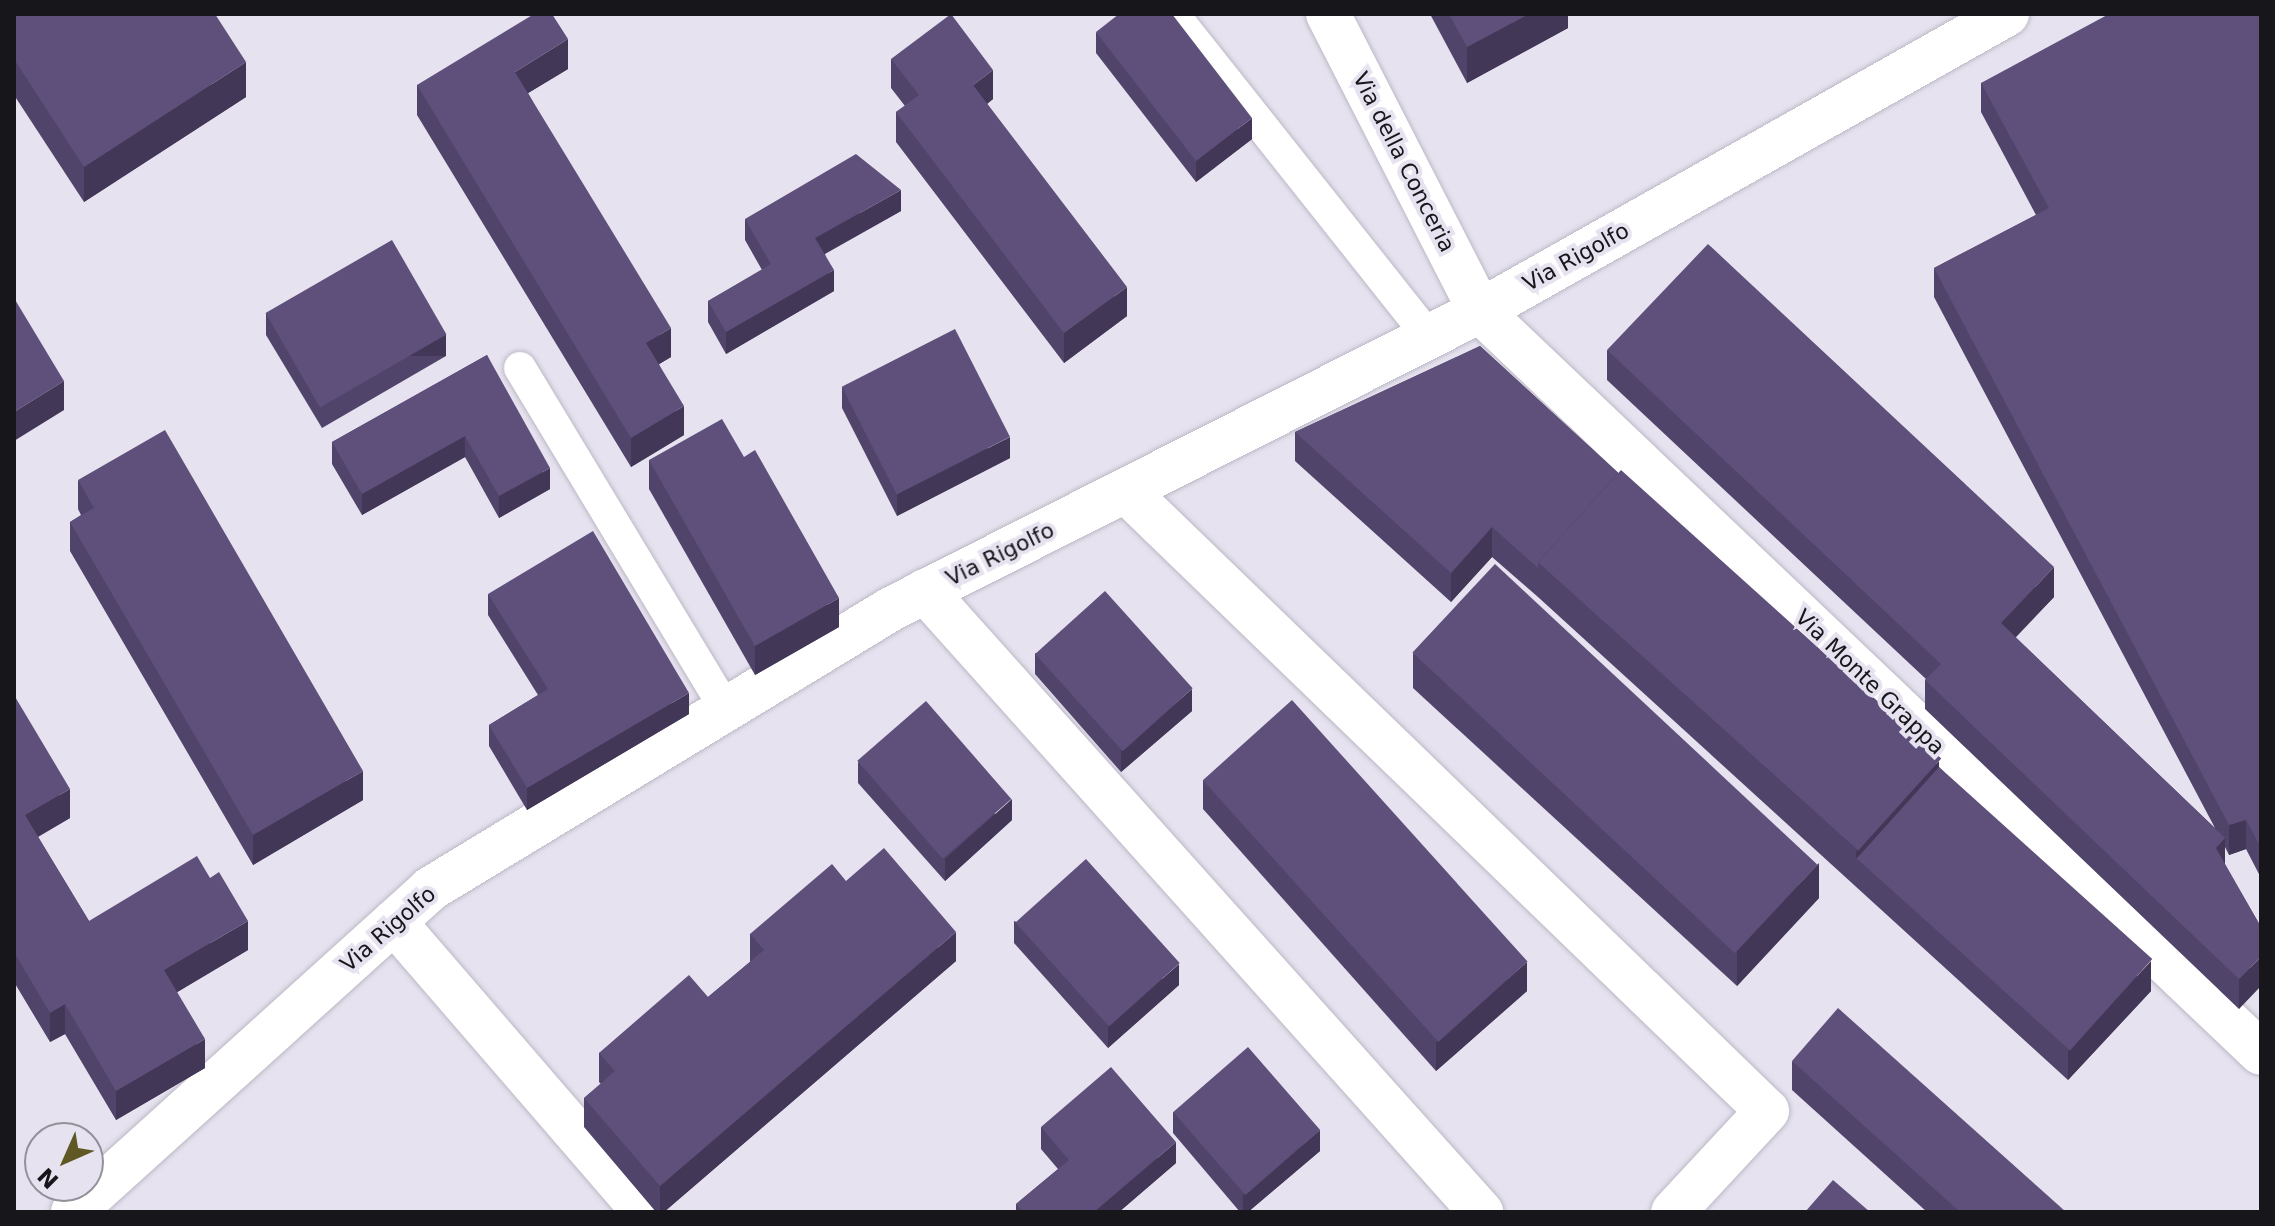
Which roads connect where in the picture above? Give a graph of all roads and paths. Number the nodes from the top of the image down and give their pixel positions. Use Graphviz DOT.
graph roads {
  1 [pos="1173,14"];
  2 [pos="1328,14"];
  3 [pos="2007,14"];
  4 [pos="1955,27"];
  5 [pos="1480,311"];
  6 [pos="1429,337"];
  7 [pos="520,368"];
  8 [pos="1127,492"];
  9 [pos="925,591"];
  10 [pos="726,709"];
  11 [pos="394,922"];
  12 [pos="2261,1053"];
  13 [pos="73,1212"];
  14 [pos="644,1212"];
  15 [pos="1481,1212"];
  16 [pos="1673,1212"];
  1 -- 6 [label="lane"];
  2 -- 5 [label="street, Via della Conceria"];
  3 -- 4 [label="street, Via Rigolfo"];
  4 -- 5 [label="street, Via Rigolfo"];
  5 -- 6 [label="street, Via Rigolfo"];
  5 -- 12 [label="street, Via Monte Grappa"];
  6 -- 8 [label="street, Via Rigolfo"];
  7 -- 10 [label="lane"];
  8 -- 9 [label="street, Via Rigolfo"];
  8 -- 16 [label="street"];
  9 -- 10 [label="street, Via Rigolfo"];
  9 -- 15 [label="street"];
  10 -- 11 [label="street, Via Rigolfo"];
  11 -- 13 [label="street, Via Rigolfo"];
  11 -- 14 [label="street"];
}
